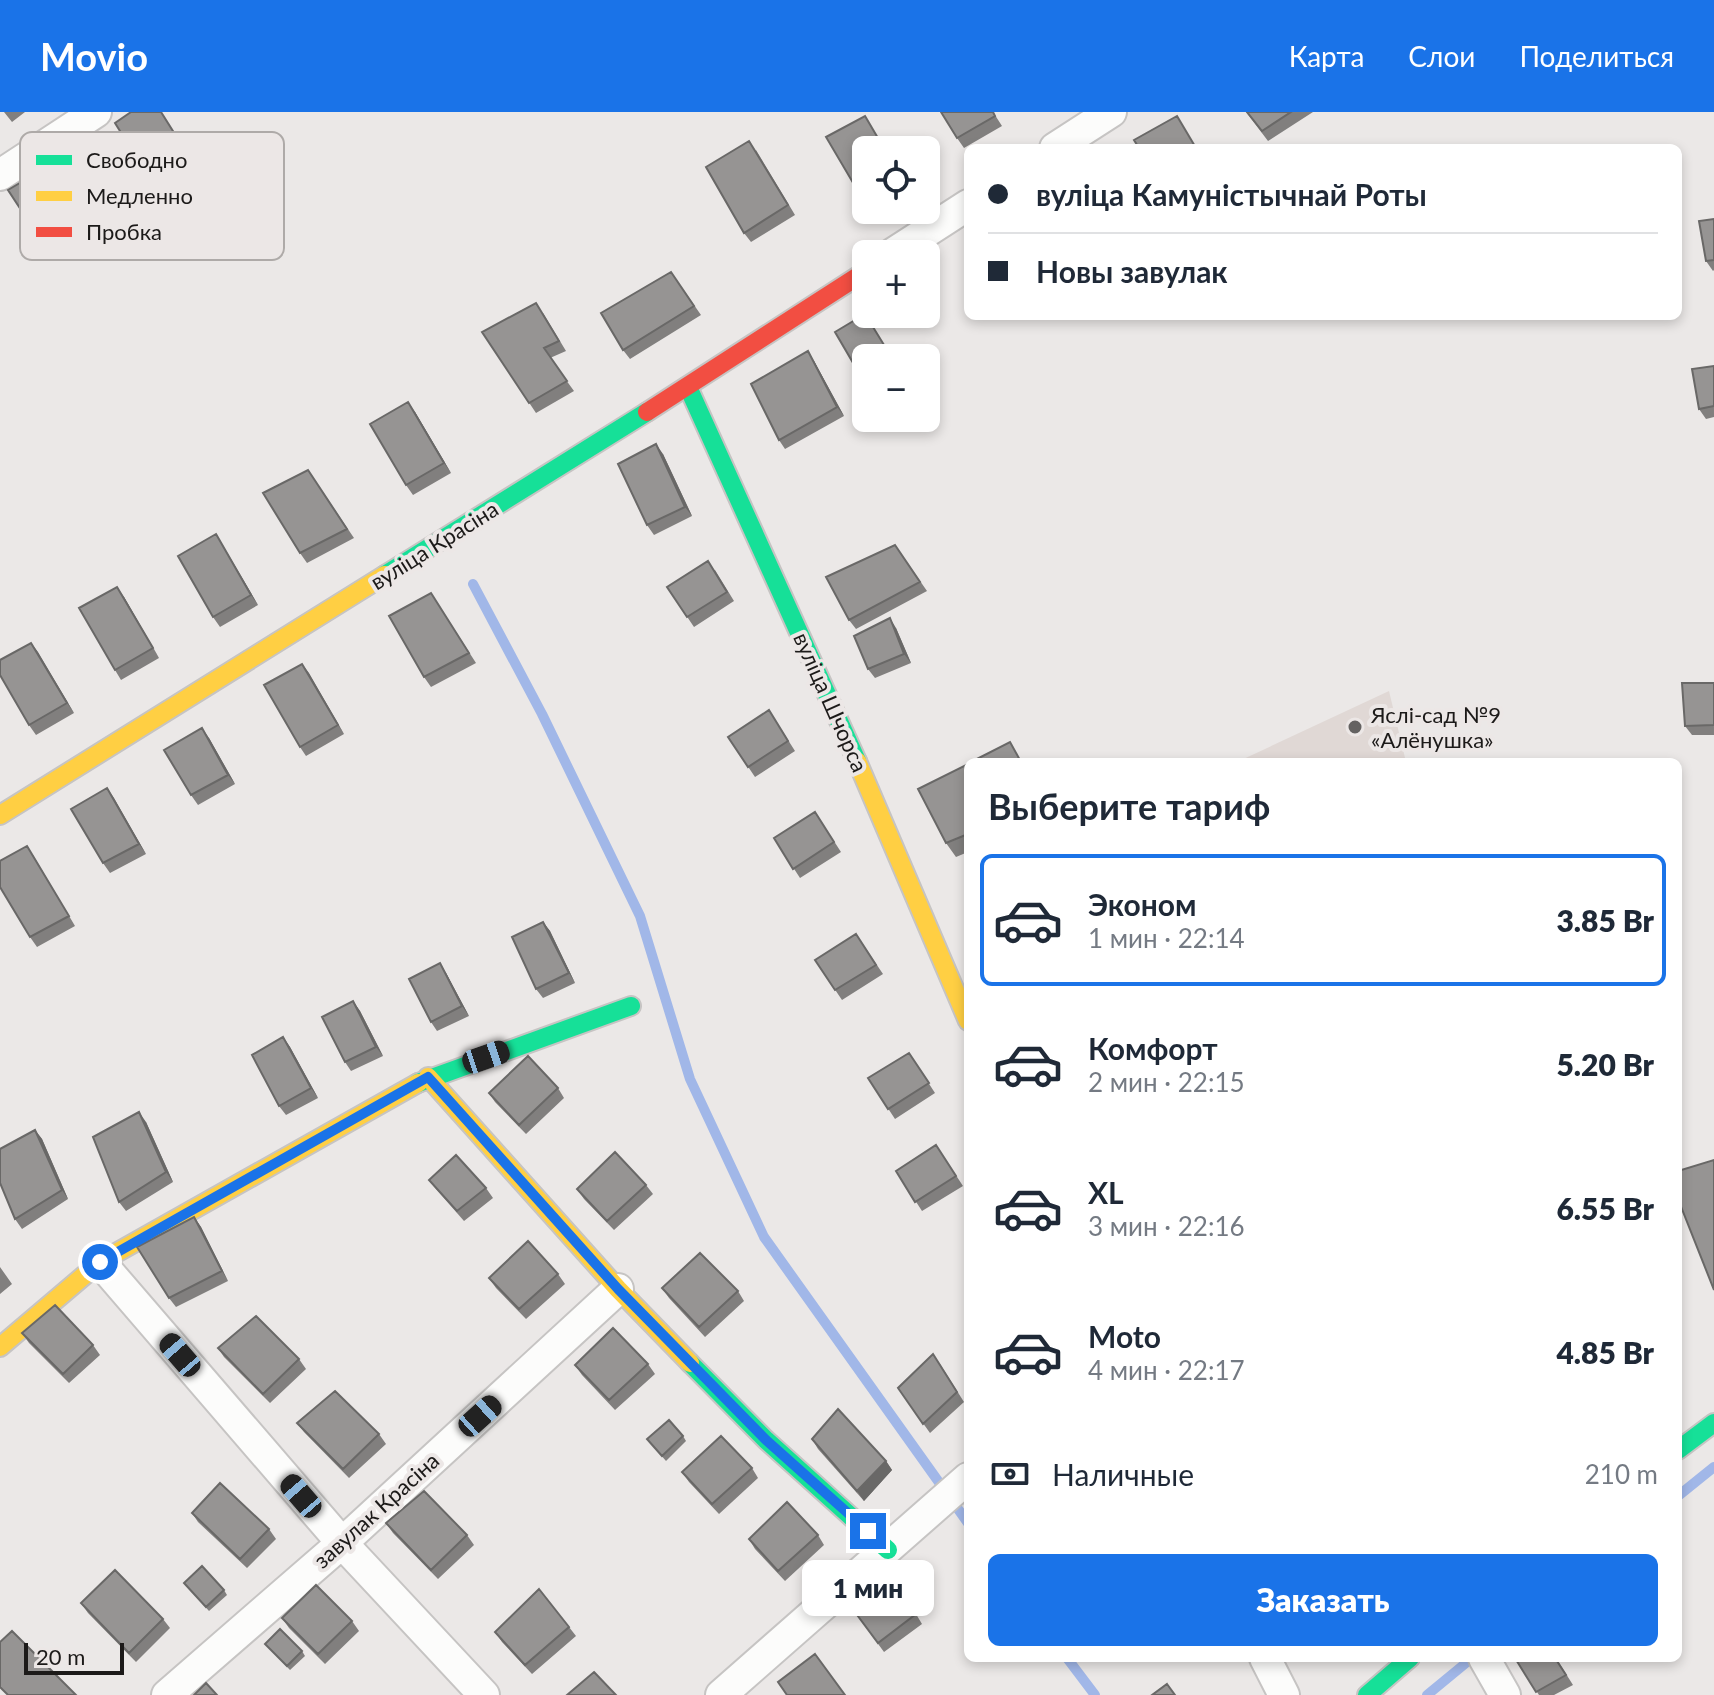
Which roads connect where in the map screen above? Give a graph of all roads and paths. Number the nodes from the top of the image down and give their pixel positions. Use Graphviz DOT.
graph roads {
  1 [pos="96,112"];
  2 [pos="1111,112"];
  3 [pos="66,132"];
  4 [pos="1061,144"];
  5 [pos="20,162"];
  6 [pos="0,175"];
  7 [pos="964,208"];
  8 [pos="914,240"];
  9 [pos="852,280"];
  10 [pos="688,387"];
  11 [pos="0,815"];
  12 [pos="631,1006"];
  13 [pos="964,1012"];
  14 [pos="428,1077"];
  15 [pos="100,1262"];
  16 [pos="618,1289"];
  17 [pos="0,1347"];
  18 [pos="1714,1423"];
  19 [pos="1682,1447"];
  20 [pos="964,1482"];
  21 [pos="342,1543"];
  22 [pos="888,1550"];
  23 [pos="1267,1662"];
  24 [pos="1405,1662"];
  25 [pos="1486,1662"];
  26 [pos="167,1695"];
  27 [pos="484,1695"];
  28 [pos="721,1695"];
  29 [pos="1284,1695"];
  30 [pos="1367,1695"];
  31 [pos="1505,1695"];
  1 -- 3 [label="street"];
  2 -- 4 [label="street"];
  5 -- 6 [label="street"];
  7 -- 8 [label="street"];
  9 -- 10 [label="street, вуліца Красіна"];
  10 -- 11 [label="street, вуліца Красіна"];
  10 -- 13 [label="street, вуліца Шчорса"];
  12 -- 14 [label="street"];
  14 -- 15 [label="street"];
  14 -- 16 [label="street"];
  15 -- 17 [label="street"];
  15 -- 21 [label="street"];
  16 -- 21 [label="street, завулак Красіна"];
  16 -- 22 [label="street"];
  18 -- 19 [label="street"];
  20 -- 22 [label="street"];
  21 -- 26 [label="street, завулак Красіна"];
  21 -- 27 [label="street"];
  22 -- 28 [label="street"];
  23 -- 29 [label="street"];
  24 -- 30 [label="street"];
  25 -- 31 [label="street"];
}
